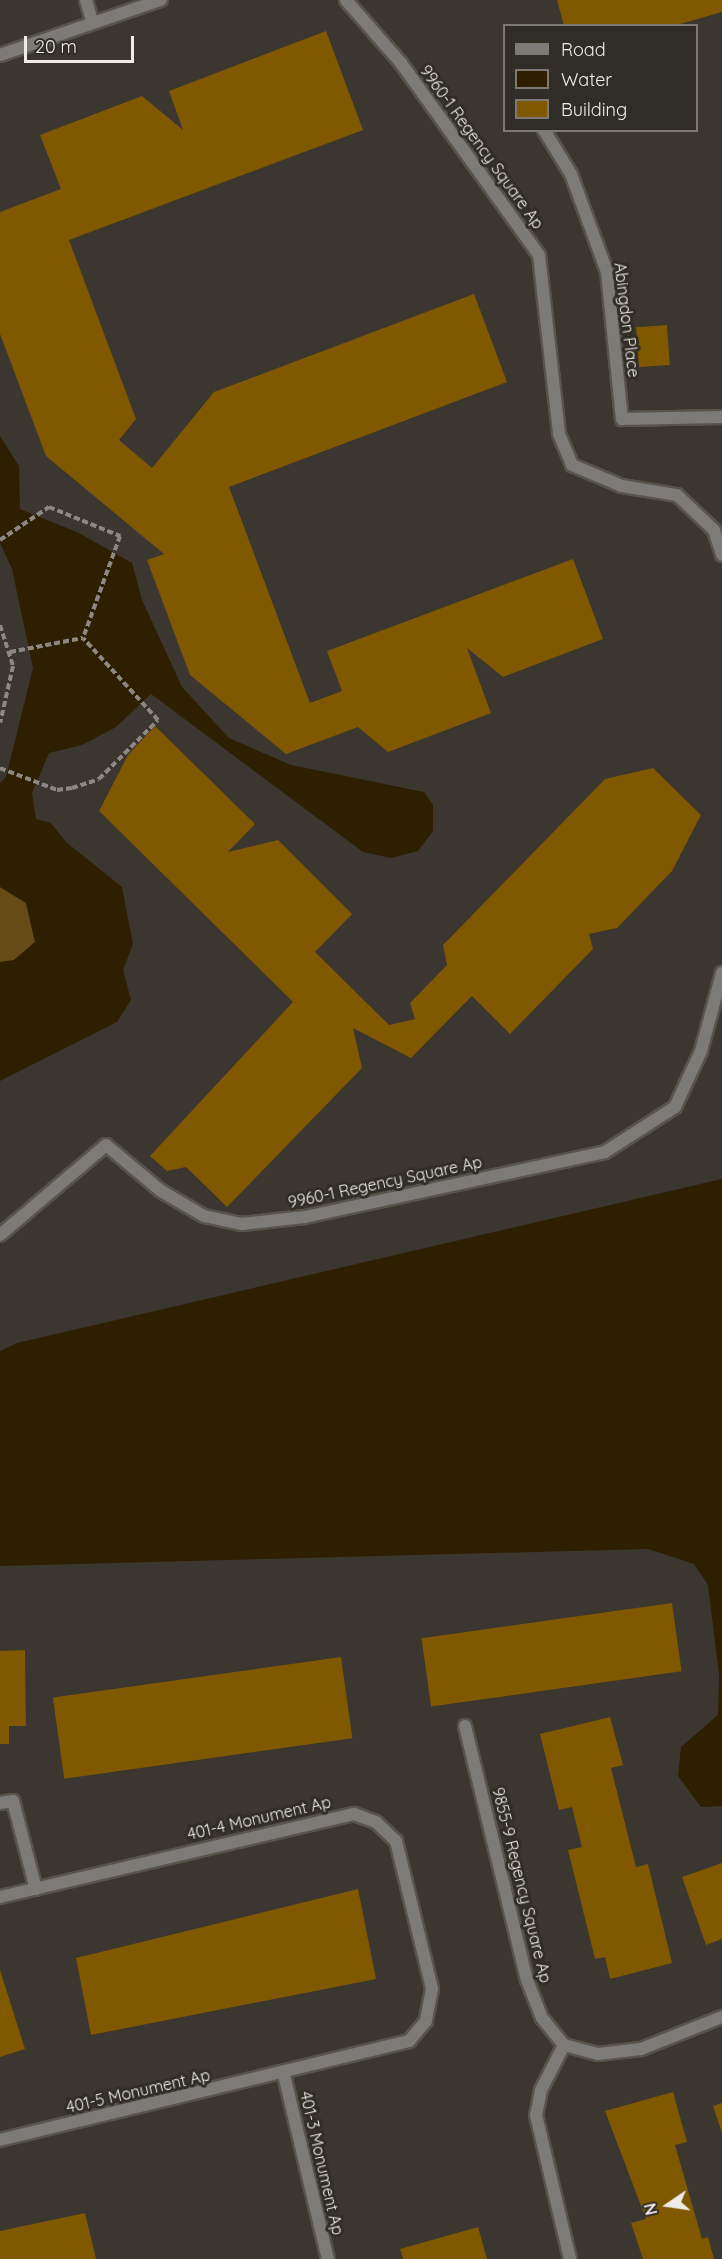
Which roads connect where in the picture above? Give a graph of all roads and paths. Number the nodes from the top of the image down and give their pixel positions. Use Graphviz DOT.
graph roads {
  1 [pos="86,0"];
  2 [pos="161,0"];
  3 [pos="346,0"];
  4 [pos="92,21"];
  5 [pos="0,55"];
  6 [pos="545,132"];
  7 [pos="722,417"];
  8 [pos="0,540"];
  9 [pos="722,555"];
  10 [pos="0,624"];
  11 [pos="83,638"];
  12 [pos="10,652"];
  13 [pos="0,723"];
  14 [pos="0,768"];
  15 [pos="722,973"];
  16 [pos="0,1235"];
  17 [pos="465,1726"];
  18 [pos="0,1803"];
  19 [pos="36,1889"];
  20 [pos="0,1897"];
  21 [pos="722,2017"];
  22 [pos="564,2045"];
  23 [pos="284,2075"];
  24 [pos="0,2140"];
  25 [pos="328,2259"];
  26 [pos="570,2259"];
  1 -- 4 [label="street"];
  2 -- 4 [label="street"];
  3 -- 9 [label="street, 9960-1 Regency Square Ap"];
  4 -- 5 [label="street"];
  6 -- 7 [label="street, Abingdon Place"];
  8 -- 11 [label="path"];
  10 -- 12 [label="path"];
  11 -- 12 [label="path"];
  11 -- 14 [label="path"];
  12 -- 13 [label="path"];
  15 -- 16 [label="street, 9960-1 Regency Square Ap"];
  17 -- 22 [label="street, 9855-9 Regency Square Ap"];
  18 -- 19 [label="street"];
  19 -- 20 [label="street, 401-4 Monument Ap"];
  19 -- 23 [label="street, 401-4 Monument Ap"];
  21 -- 22 [label="street"];
  22 -- 26 [label="street"];
  23 -- 24 [label="street, 401-5 Monument Ap"];
  23 -- 25 [label="street, 401-3 Monument Ap"];
}
